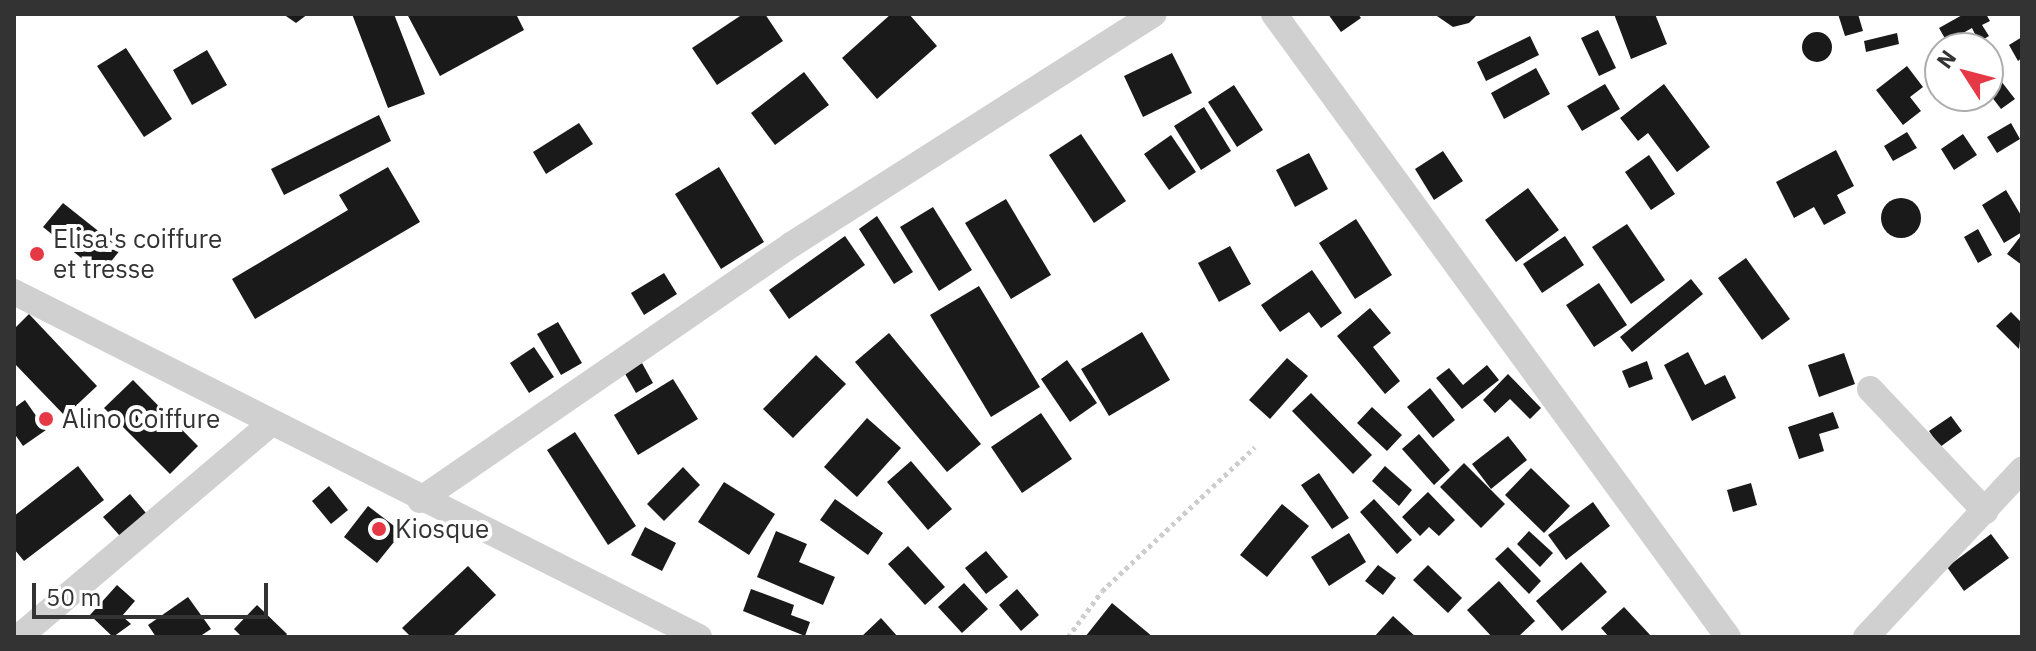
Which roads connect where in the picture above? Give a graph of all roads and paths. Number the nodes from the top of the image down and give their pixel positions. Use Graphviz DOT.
graph roads {
  1 [pos="1154,14"];
  2 [pos="1274,14"];
  3 [pos="14,292"];
  4 [pos="1870,389"];
  5 [pos="271,423"];
  6 [pos="1255,447"];
  7 [pos="2022,470"];
  8 [pos="420,500"];
  9 [pos="1985,511"];
  10 [pos="19,637"];
  11 [pos="699,637"];
  12 [pos="1068,637"];
  13 [pos="1728,637"];
  14 [pos="1866,637"];
  1 -- 8 [label="street"];
  2 -- 13 [label="street"];
  3 -- 5 [label="street"];
  4 -- 9 [label="street"];
  5 -- 8 [label="street"];
  5 -- 10 [label="street"];
  6 -- 12 [label="path"];
  7 -- 9 [label="street"];
  8 -- 11 [label="street"];
  9 -- 14 [label="street"];
}
